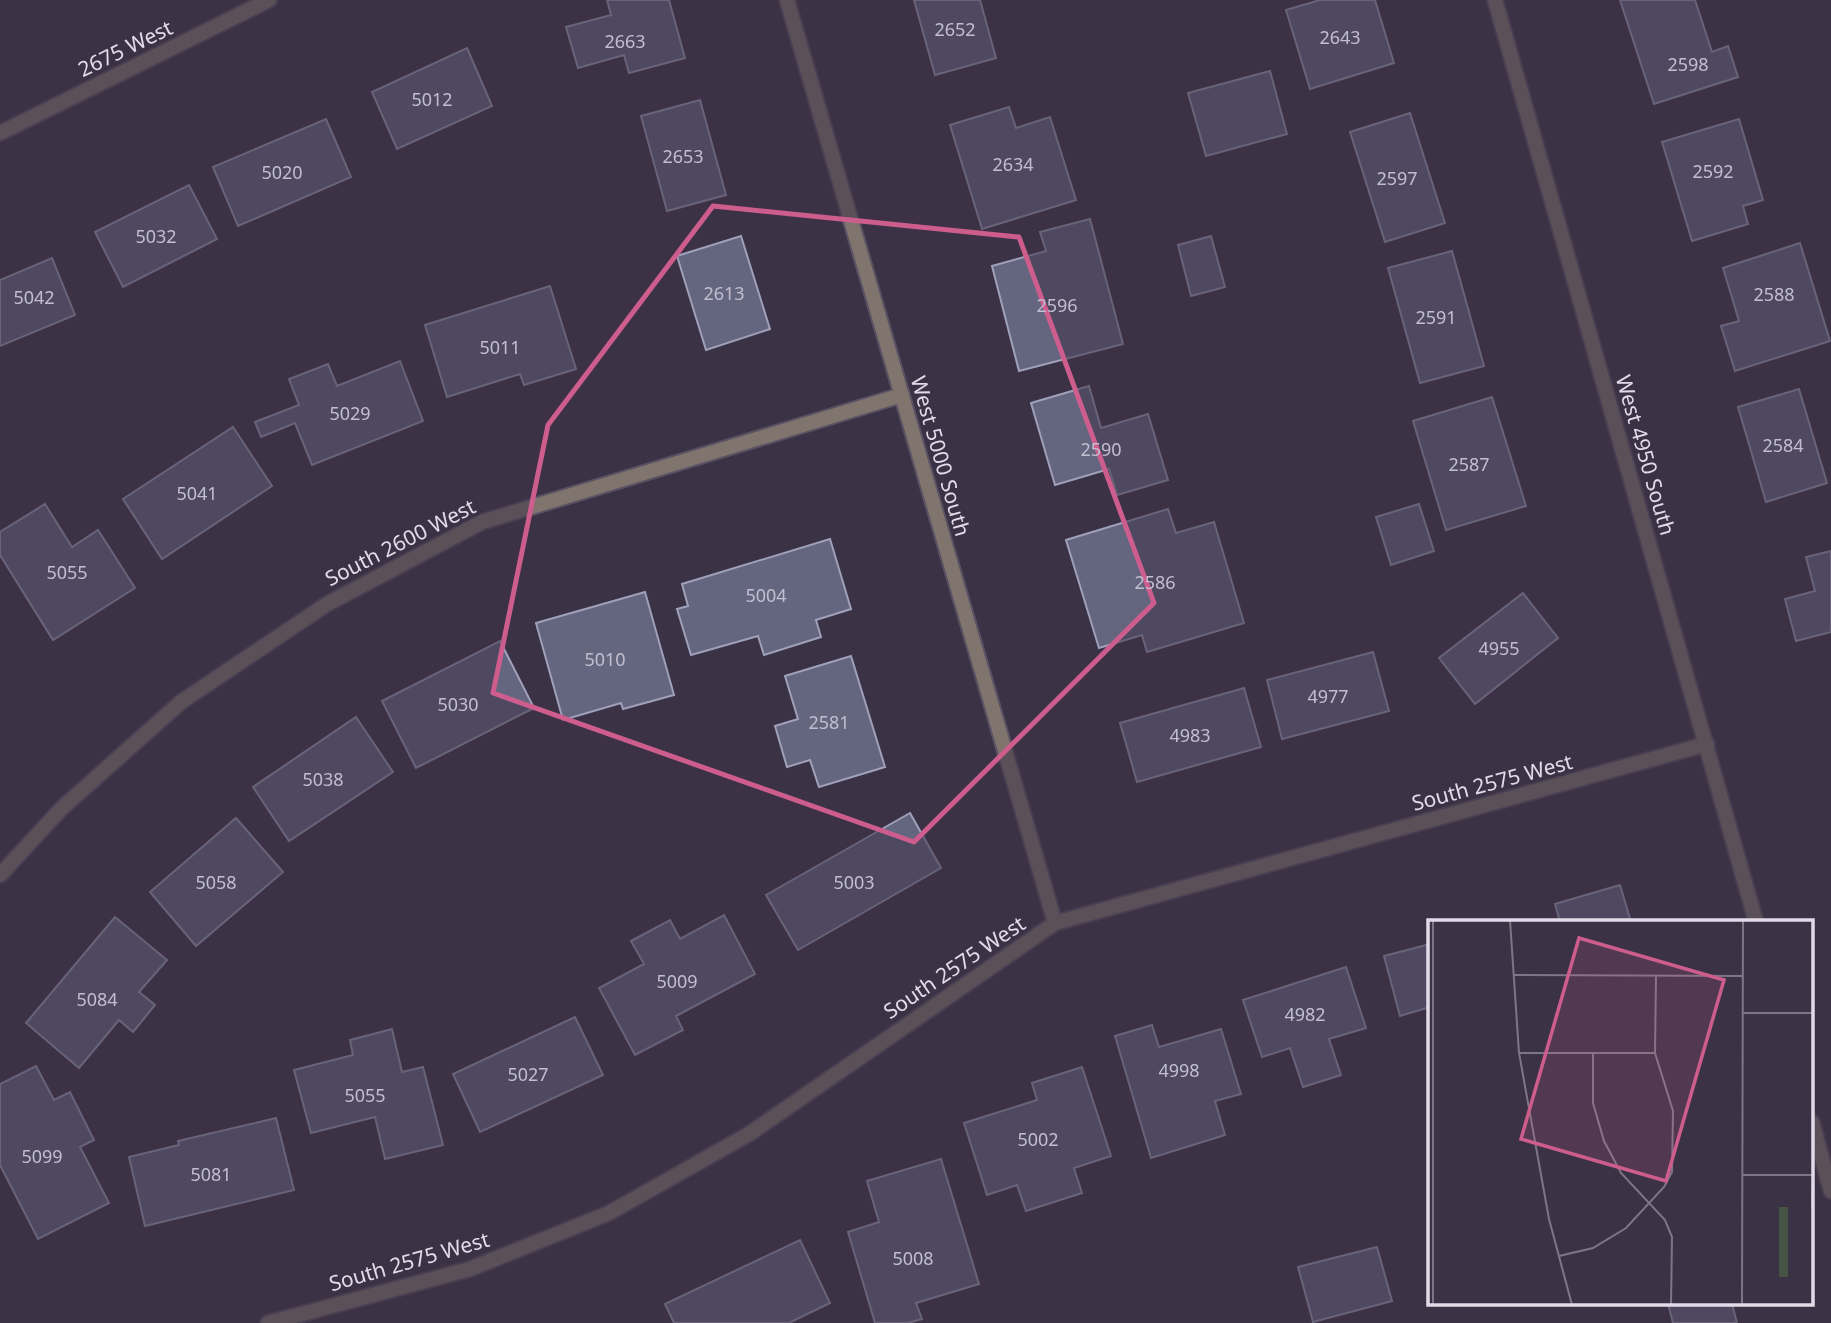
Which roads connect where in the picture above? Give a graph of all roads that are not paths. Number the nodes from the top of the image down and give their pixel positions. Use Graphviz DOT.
graph roads {
  1 [pos="269,0"];
  2 [pos="786,0"];
  3 [pos="1495,0"];
  4 [pos="0,133"];
  5 [pos="902,395"];
  6 [pos="1707,744"];
  7 [pos="0,875"];
  8 [pos="1755,920"];
  9 [pos="1055,923"];
  10 [pos="1814,1129"];
  11 [pos="1831,1191"];
  12 [pos="268,1323"];
  1 -- 4 [label="street, 2675 West"];
  2 -- 5 [label="street, West 5000 South"];
  3 -- 6 [label="street, West 4950 South"];
  5 -- 7 [label="street, South 2600 West"];
  5 -- 9 [label="street, West 5000 South"];
  6 -- 8 [label="street, West 4950 South"];
  6 -- 9 [label="street, South 2575 West"];
  9 -- 12 [label="street, South 2575 West"];
  10 -- 11 [label="street"];
}
